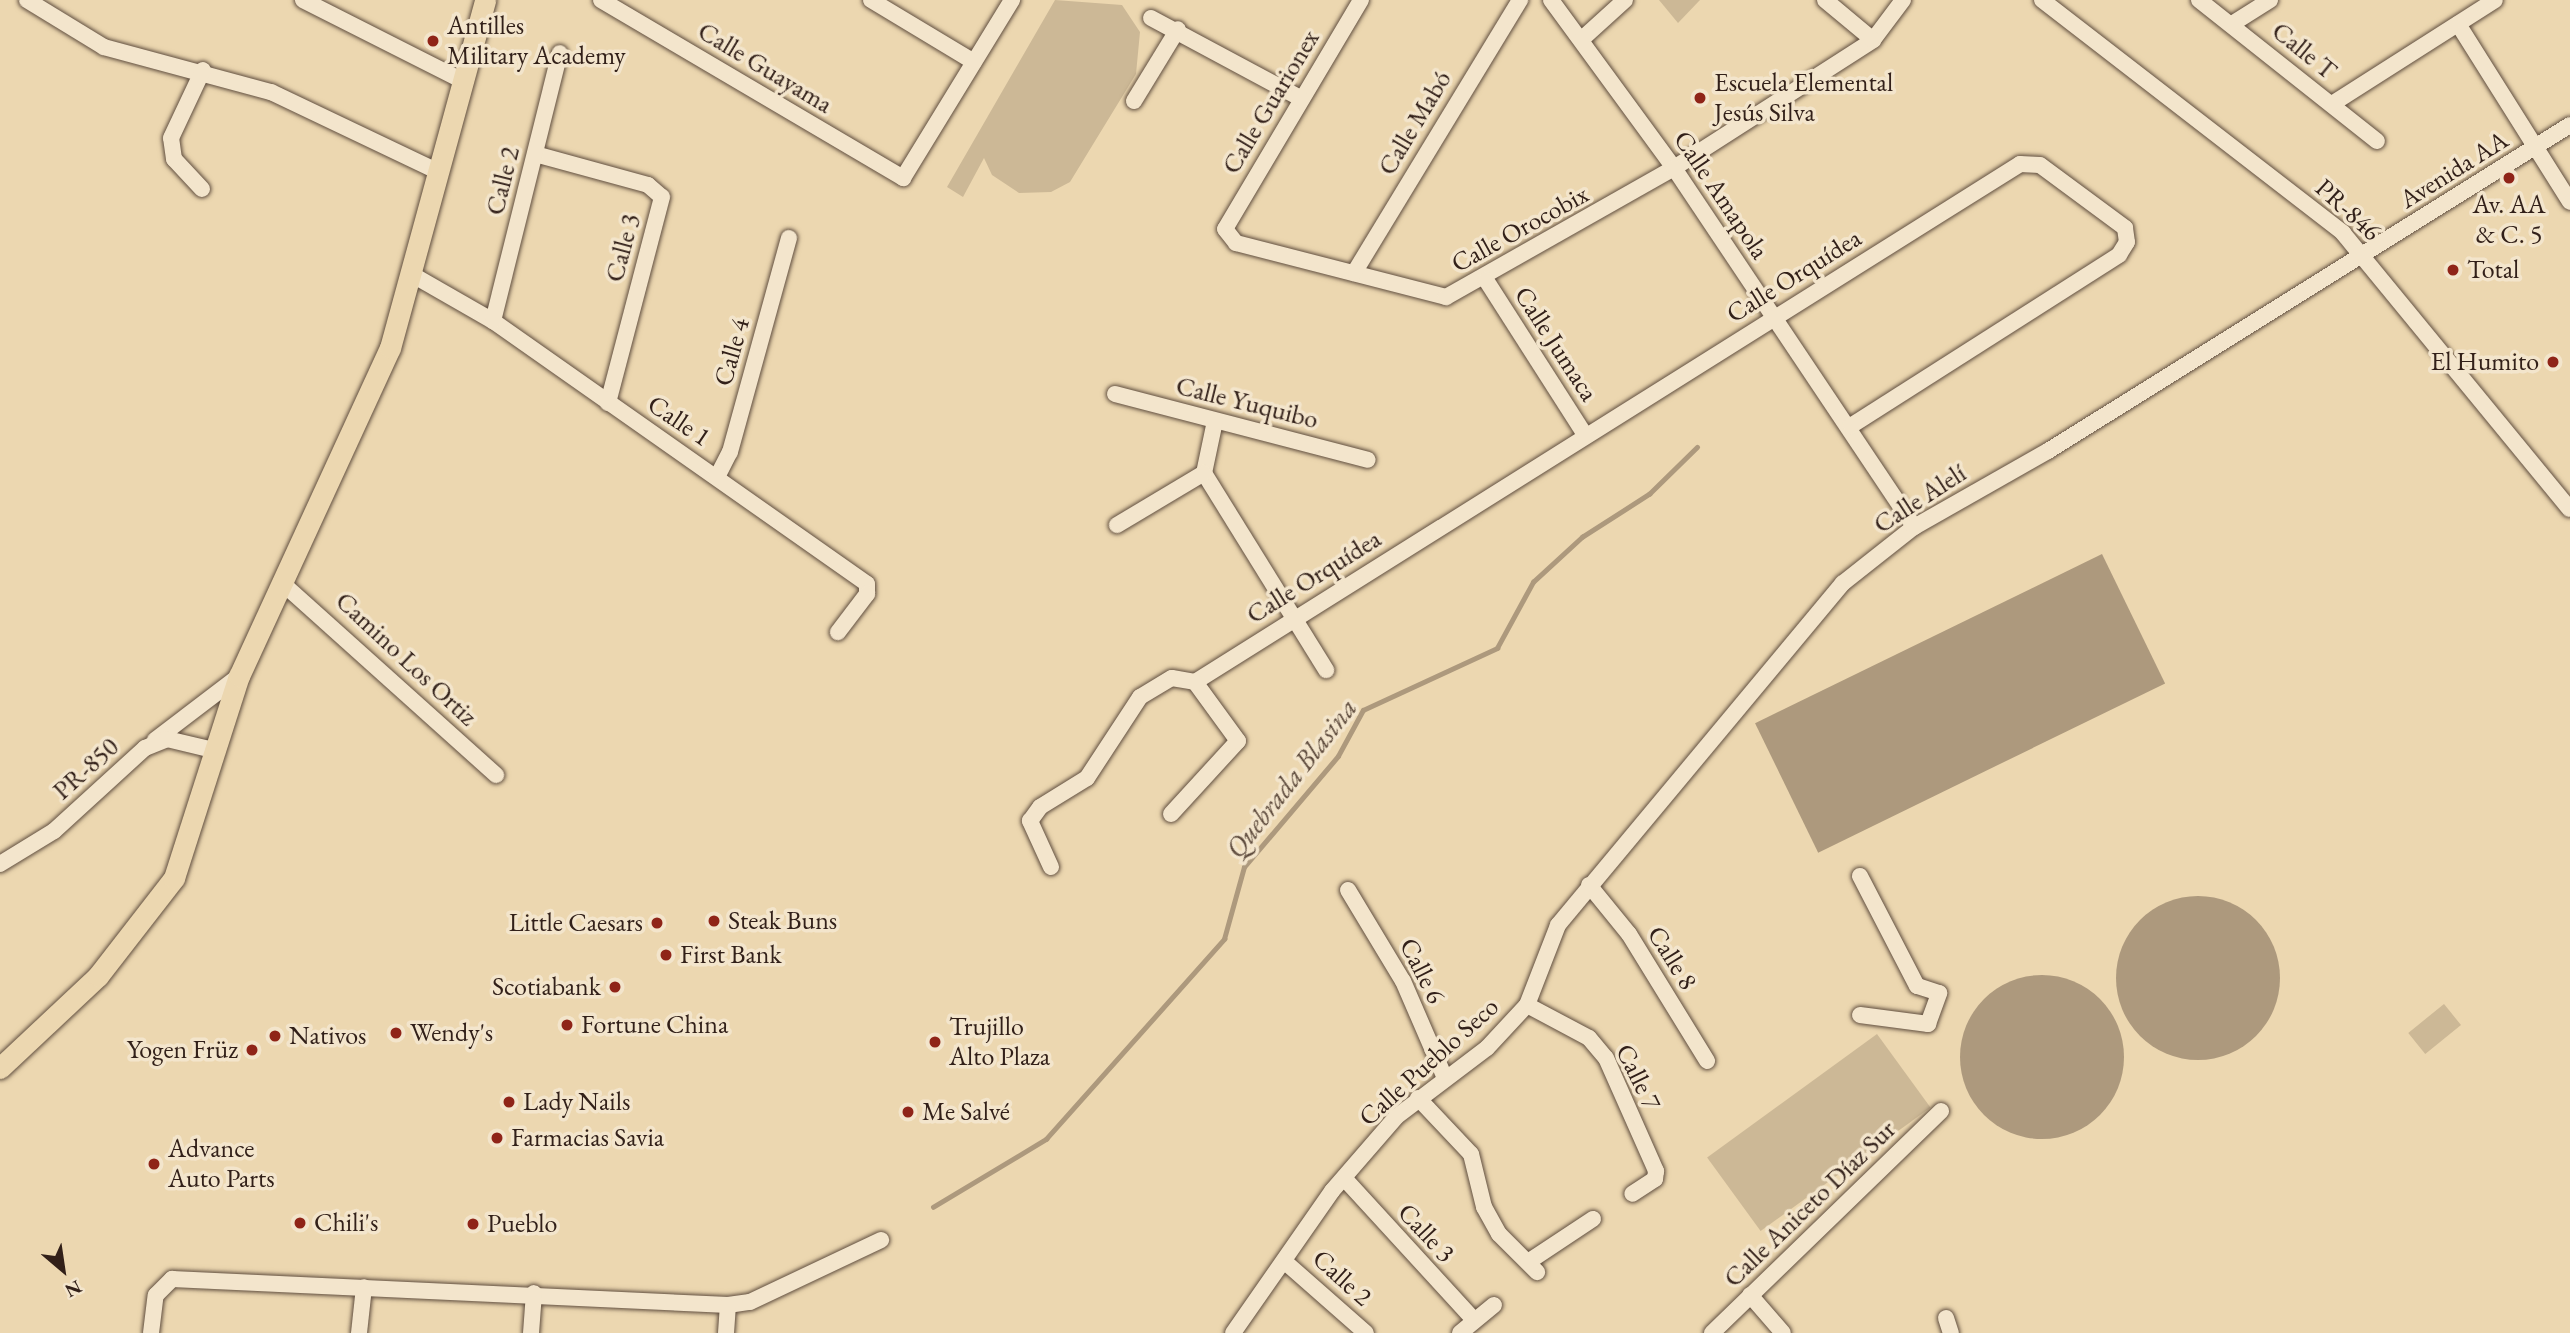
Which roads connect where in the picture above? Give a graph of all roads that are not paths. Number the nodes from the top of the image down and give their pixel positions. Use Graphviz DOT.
graph roads {
  1 [pos="27,0"];
  2 [pos="303,0"];
  3 [pos="485,0"];
  4 [pos="601,0"];
  5 [pos="871,0"];
  6 [pos="1012,0"];
  7 [pos="1361,0"];
  8 [pos="1520,0"];
  9 [pos="1551,0"];
  10 [pos="1625,0"];
  11 [pos="1825,0"];
  12 [pos="1903,0"];
  13 [pos="2042,0"];
  14 [pos="2199,0"];
  15 [pos="2270,0"];
  16 [pos="2495,0"];
  17 [pos="1151,18"];
  18 [pos="2232,24"];
  19 [pos="2458,24"];
  20 [pos="1178,29"];
  21 [pos="1583,39"];
  22 [pos="1873,40"];
  23 [pos="560,52"];
  24 [pos="974,62"];
  25 [pos="203,70"];
  26 [pos="465,82"];
  27 [pos="1300,98"];
  28 [pos="1134,101"];
  29 [pos="2332,104"];
  30 [pos="2570,125"];
  31 [pos="2377,141"];
  32 [pos="2535,148"];
  33 [pos="535,154"];
  34 [pos="1674,168"];
  35 [pos="439,172"];
  36 [pos="202,189"];
  37 [pos="2570,202"];
  38 [pos="1226,229"];
  39 [pos="789,238"];
  40 [pos="2364,256"];
  41 [pos="1354,273"];
  42 [pos="411,274"];
  43 [pos="1486,280"];
  44 [pos="1774,317"];
  45 [pos="493,321"];
  46 [pos="1115,394"];
  47 [pos="608,403"];
  48 [pos="1215,421"];
  49 [pos="1851,426"];
  50 [pos="1585,435"];
  51 [pos="1368,460"];
  52 [pos="1204,473"];
  53 [pos="717,477"];
  54 [pos="2570,509"];
  55 [pos="1117,525"];
  56 [pos="1914,527"];
  57 [pos="281,582"];
  58 [pos="1292,620"];
  59 [pos="838,632"];
  60 [pos="1326,670"];
  61 [pos="239,676"];
  62 [pos="1195,682"];
  63 [pos="145,748"];
  64 [pos="213,750"];
  65 [pos="496,775"];
  66 [pos="1171,814"];
  67 [pos="0,864"];
  68 [pos="1051,867"];
  69 [pos="1860,876"];
  70 [pos="1589,885"];
  71 [pos="1348,890"];
  72 [pos="1527,1005"];
  73 [pos="1860,1015"];
  74 [pos="1707,1061"];
  75 [pos="0,1068"];
  76 [pos="1445,1078"];
  77 [pos="1418,1098"];
  78 [pos="1941,1111"];
  79 [pos="1344,1178"];
  80 [pos="1632,1194"];
  81 [pos="1593,1219"];
  82 [pos="881,1240"];
  83 [pos="1284,1261"];
  84 [pos="364,1287"];
  85 [pos="534,1293"];
  86 [pos="1750,1295"];
  87 [pos="727,1305"];
  88 [pos="1494,1305"];
  89 [pos="1474,1320"];
  90 [pos="151,1333"];
  91 [pos="359,1333"];
  92 [pos="531,1333"];
  93 [pos="726,1333"];
  94 [pos="1233,1333"];
  95 [pos="1366,1333"];
  96 [pos="1460,1333"];
  97 [pos="1712,1333"];
  98 [pos="1783,1333"];
  1 -- 25 [label="street"];
  2 -- 26 [label="street"];
  3 -- 26 [label="main road"];
  4 -- 24 [label="street, Calle Guayama"];
  5 -- 24 [label="street"];
  6 -- 24 [label="street"];
  7 -- 27 [label="street, Calle Guarionex"];
  8 -- 41 [label="street, Calle Mabó"];
  9 -- 21 [label="street, Calle Amapola"];
  10 -- 21 [label="street"];
  11 -- 22 [label="street"];
  12 -- 22 [label="street"];
  13 -- 40 [label="street, PR-846 / PR-846"];
  14 -- 18 [label="street, Calle T"];
  15 -- 18 [label="street"];
  16 -- 19 [label="street"];
  17 -- 20 [label="street"];
  18 -- 29 [label="street, Calle T"];
  19 -- 29 [label="street"];
  19 -- 32 [label="street"];
  20 -- 27 [label="street"];
  20 -- 28 [label="street"];
  21 -- 34 [label="street, Calle Amapola"];
  22 -- 34 [label="street, Calle Orocobix"];
  23 -- 33 [label="street, Calle 2"];
  25 -- 35 [label="street"];
  25 -- 36 [label="street"];
  26 -- 35 [label="main road"];
  27 -- 38 [label="street, Calle Guarionex"];
  29 -- 31 [label="street, Calle T"];
  30 -- 32 [label="street, Avenida AA"];
  32 -- 37 [label="street"];
  32 -- 40 [label="street, Avenida AA"];
  33 -- 45 [label="street, Calle 2"];
  33 -- 47 [label="street, Calle 3"];
  34 -- 43 [label="street, Calle Orocobix"];
  34 -- 44 [label="street, Calle Amapola"];
  35 -- 42 [label="main road"];
  38 -- 41 [label="street, Calle Orocobix"];
  39 -- 53 [label="street, Calle 4"];
  40 -- 54 [label="street, PR-846 / PR-846"];
  40 -- 56 [label="street, Calle Alelí"];
  41 -- 43 [label="street, Calle Orocobix"];
  42 -- 45 [label="street, Calle 1"];
  42 -- 57 [label="main road"];
  43 -- 50 [label="street, Calle Jumaca"];
  44 -- 49 [label="street, Calle Amapola"];
  44 -- 49 [label="street, Calle Orquídea"];
  44 -- 50 [label="street, Calle Orquídea"];
  45 -- 47 [label="street, Calle 1"];
  46 -- 48 [label="street, Calle Yuquibo"];
  47 -- 53 [label="street, Calle 1"];
  48 -- 51 [label="street, Calle Yuquibo"];
  48 -- 52 [label="street"];
  49 -- 56 [label="street, Calle Amapola"];
  50 -- 58 [label="street, Calle Orquídea"];
  52 -- 55 [label="street"];
  52 -- 58 [label="street"];
  53 -- 59 [label="street, Calle 1"];
  56 -- 70 [label="street, Calle Alelí"];
  57 -- 61 [label="main road"];
  57 -- 65 [label="street, Camino Los Ortiz"];
  58 -- 60 [label="street"];
  58 -- 62 [label="street, Calle Orquídea"];
  61 -- 63 [label="street"];
  61 -- 64 [label="main road"];
  62 -- 66 [label="street"];
  62 -- 68 [label="street"];
  63 -- 64 [label="street, PR-850 / PR-850"];
  63 -- 67 [label="street, PR-850 / PR-850"];
  64 -- 75 [label="main road"];
  69 -- 73 [label="street"];
  70 -- 72 [label="street, Calle Pueblo Seco"];
  70 -- 74 [label="street, Calle 8"];
  71 -- 76 [label="street, Calle 6"];
  72 -- 76 [label="street, Calle Pueblo Seco"];
  72 -- 80 [label="street, Calle 7"];
  76 -- 77 [label="street, Calle Pueblo Seco"];
  77 -- 79 [label="street, Calle Pueblo Seco"];
  77 -- 81 [label="street"];
  78 -- 86 [label="street, Calle Aniceto Díaz Sur"];
  79 -- 83 [label="street, Calle Pueblo Seco"];
  79 -- 89 [label="street, Calle 3"];
  82 -- 87 [label="street"];
  83 -- 94 [label="street, Calle Pueblo Seco"];
  83 -- 95 [label="street, Calle 2"];
  84 -- 85 [label="street"];
  84 -- 90 [label="street"];
  84 -- 91 [label="street"];
  85 -- 87 [label="street"];
  85 -- 92 [label="street"];
  86 -- 97 [label="street, Calle Aniceto Díaz Sur"];
  86 -- 98 [label="street"];
  87 -- 93 [label="street"];
  88 -- 89 [label="street"];
  89 -- 96 [label="street"];
}
